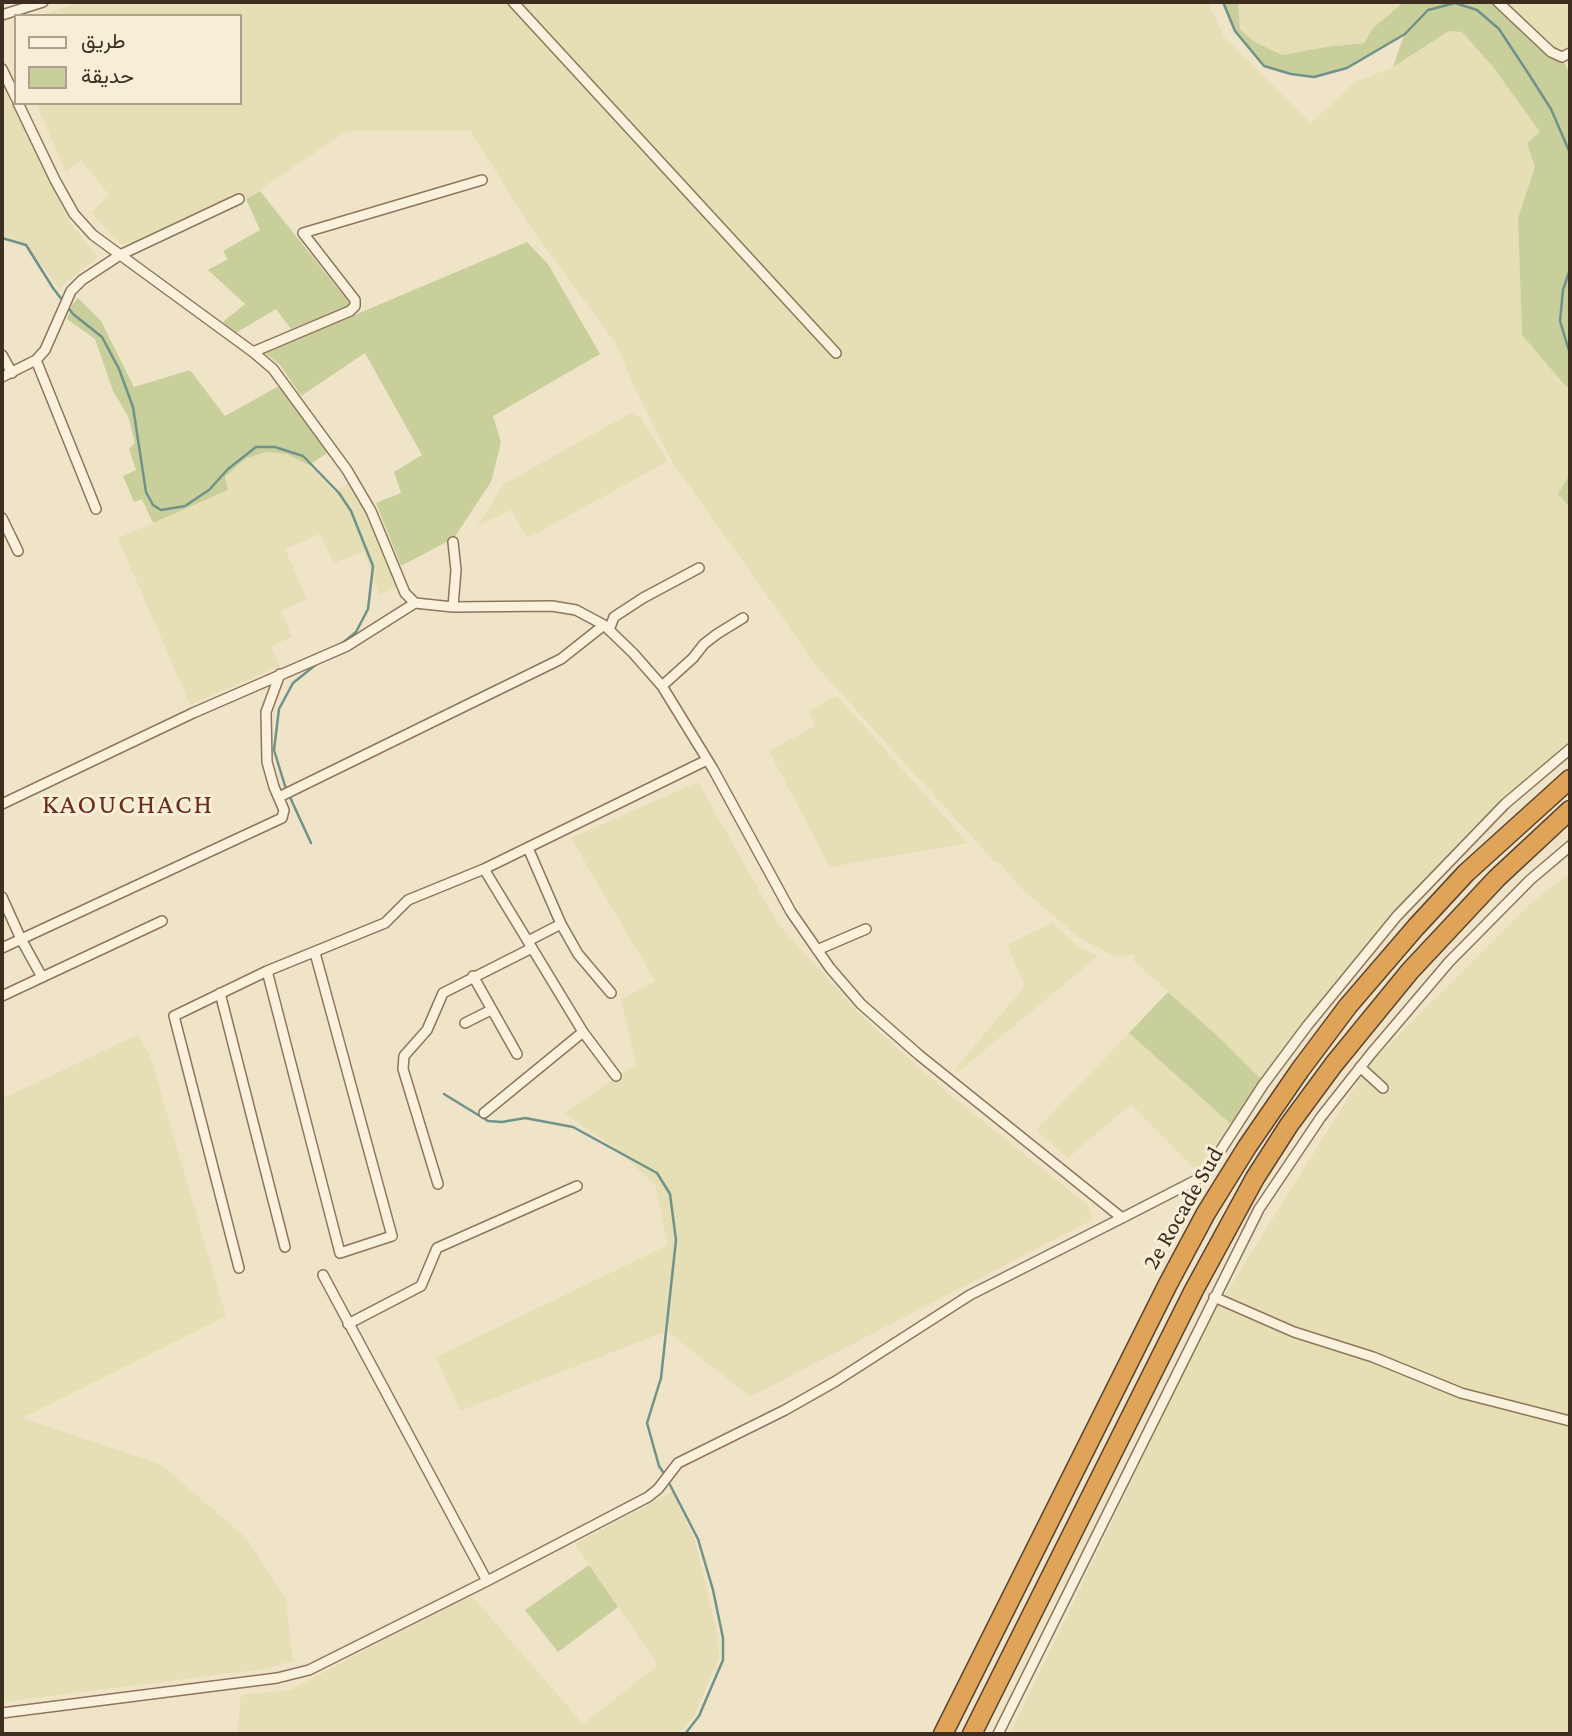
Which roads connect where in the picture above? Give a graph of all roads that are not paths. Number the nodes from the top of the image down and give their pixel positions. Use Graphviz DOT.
graph roads {
  1 [pos="43,2"];
  2 [pos="513,2"];
  3 [pos="1498,2"];
  4 [pos="2,15"];
  5 [pos="1570,52"];
  6 [pos="2,69"];
  7 [pos="14,94"];
  8 [pos="19,105"];
  9 [pos="482,180"];
  10 [pos="239,199"];
  11 [pos="120,255"];
  12 [pos="253,352"];
  13 [pos="836,353"];
  14 [pos="2,355"];
  15 [pos="36,360"];
  16 [pos="12,373"];
  17 [pos="2,377"];
  18 [pos="96,509"];
  19 [pos="2,518"];
  20 [pos="453,542"];
  21 [pos="18,551"];
  22 [pos="699,568"];
  23 [pos="415,603"];
  24 [pos="453,607"];
  25 [pos="743,618"];
  26 [pos="606,628"];
  27 [pos="280,674"];
  28 [pos="662,686"];
  29 [pos="1570,749"];
  30 [pos="707,760"];
  31 [pos="1570,779"];
  32 [pos="279,797"];
  33 [pos="2,804"];
  34 [pos="1570,810"];
  35 [pos="1570,846"];
  36 [pos="528,848"];
  37 [pos="484,869"];
  38 [pos="2,897"];
  39 [pos="162,921"];
  40 [pos="561,924"];
  41 [pos="866,929"];
  42 [pos="21,939"];
  43 [pos="530,945"];
  44 [pos="2,948"];
  45 [pos="817,950"];
  46 [pos="315,953"];
  47 [pos="267,971"];
  48 [pos="473,976"];
  49 [pos="42,977"];
  50 [pos="220,993"];
  51 [pos="611,993"];
  52 [pos="2,996"];
  53 [pos="491,1010"];
  54 [pos="465,1023"];
  55 [pos="583,1032"];
  56 [pos="517,1054"];
  57 [pos="1360,1067"];
  58 [pos="616,1076"];
  59 [pos="1383,1088"];
  60 [pos="484,1113"];
  61 [pos="438,1184"];
  62 [pos="578,1186"];
  63 [pos="1122,1217"];
  64 [pos="285,1247"];
  65 [pos="239,1268"];
  66 [pos="323,1275"];
  67 [pos="1214,1297"];
  68 [pos="348,1324"];
  69 [pos="1570,1421"];
  70 [pos="487,1581"];
  71 [pos="2,1713"];
  72 [pos="943,1734"];
  73 [pos="972,1734"];
  74 [pos="998,1734"];
  1 -- 4 [label="street"];
  2 -- 13 [label="street"];
  3 -- 5 [label="street"];
  6 -- 7 [label="street"];
  8 -- 11 [label="street"];
  9 -- 12 [label="street"];
  10 -- 11 [label="street"];
  11 -- 12 [label="street"];
  11 -- 15 [label="street"];
  12 -- 23 [label="street"];
  14 -- 16 [label="street"];
  15 -- 16 [label="street"];
  15 -- 18 [label="street"];
  16 -- 17 [label="street"];
  19 -- 21 [label="street"];
  20 -- 24 [label="street"];
  22 -- 26 [label="street"];
  23 -- 24 [label="street"];
  23 -- 27 [label="street"];
  24 -- 26 [label="street"];
  25 -- 28 [label="street"];
  26 -- 28 [label="street"];
  26 -- 32 [label="street"];
  27 -- 32 [label="street"];
  27 -- 33 [label="street"];
  28 -- 30 [label="street"];
  29 -- 63 [label="street"];
  30 -- 36 [label="street"];
  30 -- 45 [label="street"];
  31 -- 72 [label="highway, 2e Rocade Sud"];
  32 -- 42 [label="street"];
  34 -- 73 [label="highway, 2e Rocade Sud"];
  35 -- 57 [label="street"];
  36 -- 37 [label="street"];
  36 -- 40 [label="street"];
  37 -- 43 [label="street"];
  37 -- 46 [label="street"];
  38 -- 42 [label="street"];
  39 -- 49 [label="street"];
  40 -- 43 [label="street"];
  40 -- 51 [label="street"];
  41 -- 45 [label="street"];
  42 -- 44 [label="street"];
  42 -- 49 [label="street"];
  43 -- 48 [label="street"];
  43 -- 55 [label="street"];
  45 -- 63 [label="street"];
  46 -- 47 [label="street"];
  46 -- 47 [label="street"];
  47 -- 50 [label="street"];
  48 -- 53 [label="street"];
  48 -- 61 [label="street"];
  49 -- 52 [label="street"];
  50 -- 64 [label="street"];
  50 -- 65 [label="street"];
  53 -- 54 [label="street"];
  53 -- 56 [label="street"];
  55 -- 58 [label="street"];
  55 -- 60 [label="street"];
  57 -- 59 [label="street"];
  57 -- 67 [label="street"];
  62 -- 68 [label="street"];
  63 -- 70 [label="street"];
  66 -- 68 [label="street"];
  67 -- 69 [label="street"];
  67 -- 74 [label="street"];
  68 -- 70 [label="street"];
  70 -- 71 [label="street"];
}
